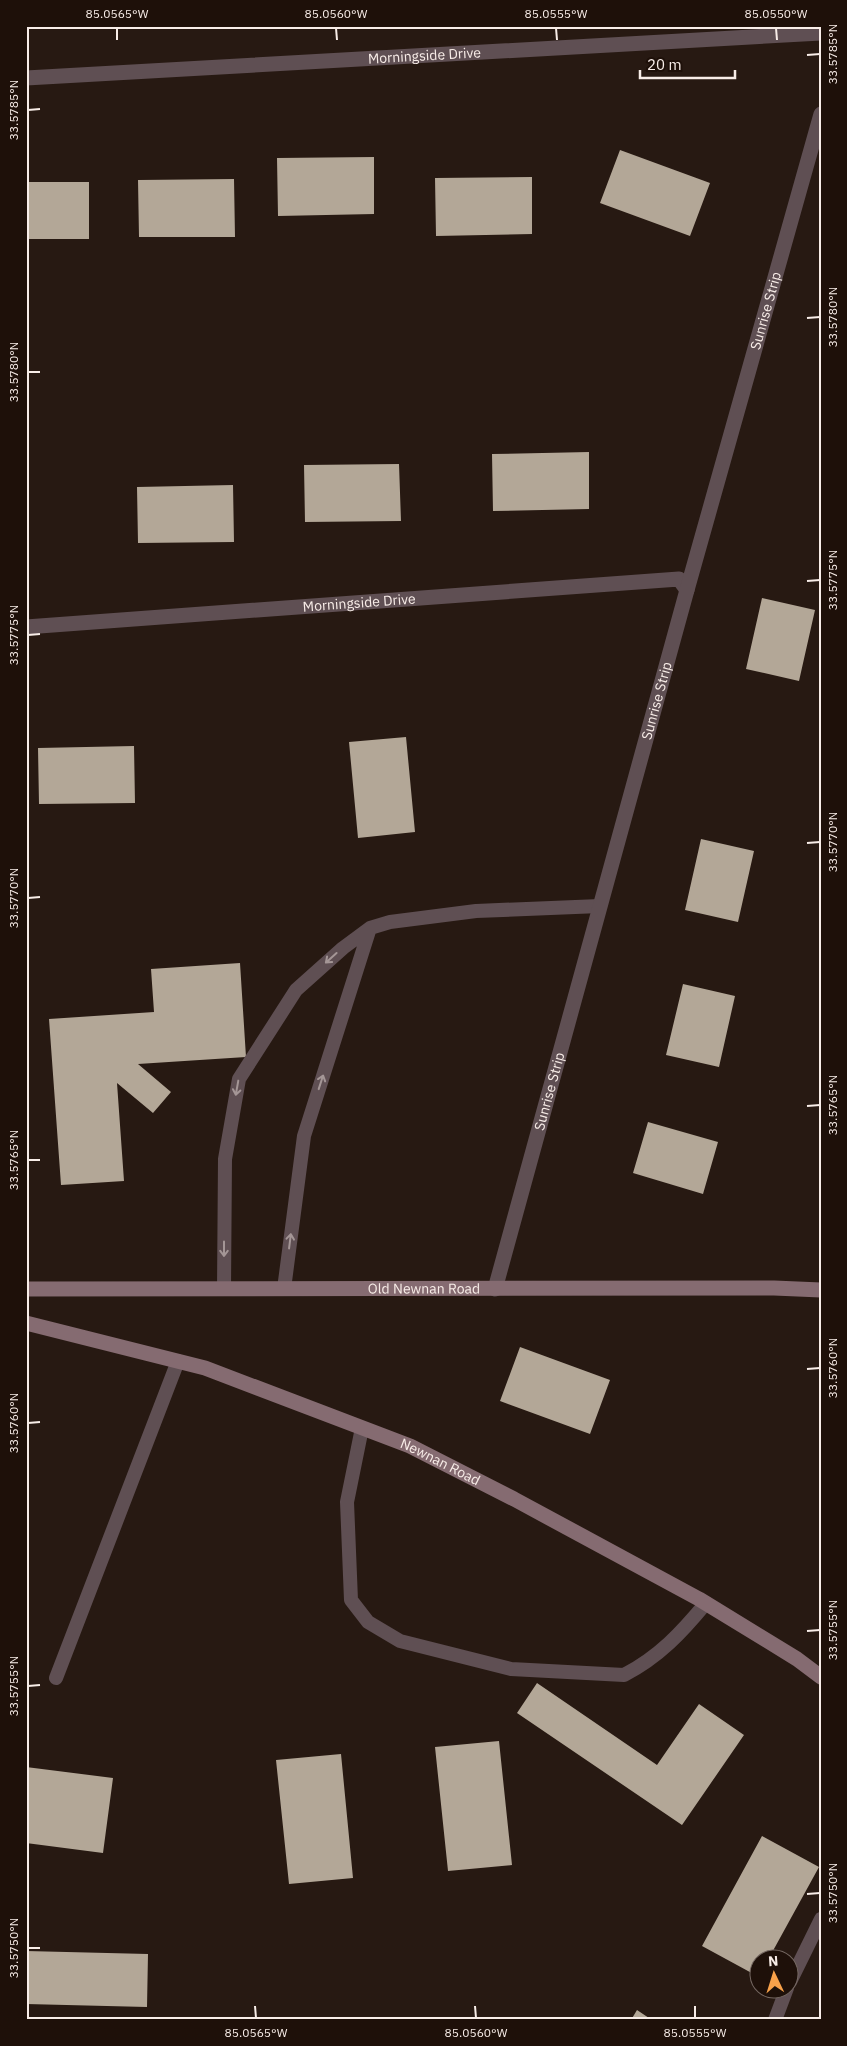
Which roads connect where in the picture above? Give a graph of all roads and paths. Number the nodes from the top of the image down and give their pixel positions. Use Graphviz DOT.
graph roads {
  1 [pos="821,32"];
  2 [pos="26,78"];
  3 [pos="821,114"];
  4 [pos="687,590"];
  5 [pos="26,627"];
  6 [pos="600,906"];
  7 [pos="370,928"];
  8 [pos="26,1289"];
  9 [pos="224,1289"];
  10 [pos="284,1289"];
  11 [pos="494,1289"];
  12 [pos="821,1290"];
  13 [pos="26,1323"];
  14 [pos="178,1361"];
  15 [pos="362,1428"];
  16 [pos="706,1603"];
  17 [pos="821,1677"];
  18 [pos="56,1678"];
  19 [pos="821,1919"];
  20 [pos="800,1962"];
  21 [pos="783,1998"];
  22 [pos="775,2020"];
  1 -- 2 [label="street, Morningside Drive"];
  3 -- 4 [label="street, Sunrise Strip"];
  4 -- 5 [label="street, Morningside Drive"];
  4 -- 6 [label="street, Sunrise Strip"];
  6 -- 7 [label="lane"];
  6 -- 11 [label="street, Sunrise Strip"];
  7 -- 9 [label="lane, one-way"];
  10 -- 7 [label="lane, one-way"];
  8 -- 9 [label="main road, Old Newnan Road"];
  9 -- 10 [label="main road, Old Newnan Road"];
  10 -- 11 [label="main road, Old Newnan Road"];
  11 -- 12 [label="main road, Old Newnan Road"];
  13 -- 14 [label="main road, Newnan Road"];
  14 -- 15 [label="main road, Newnan Road"];
  14 -- 18 [label="lane"];
  15 -- 16 [label="main road, Newnan Road"];
  15 -- 16 [label="lane"];
  16 -- 17 [label="main road, Newnan Road"];
  19 -- 20 [label="lane"];
  21 -- 22 [label="lane"];
}
